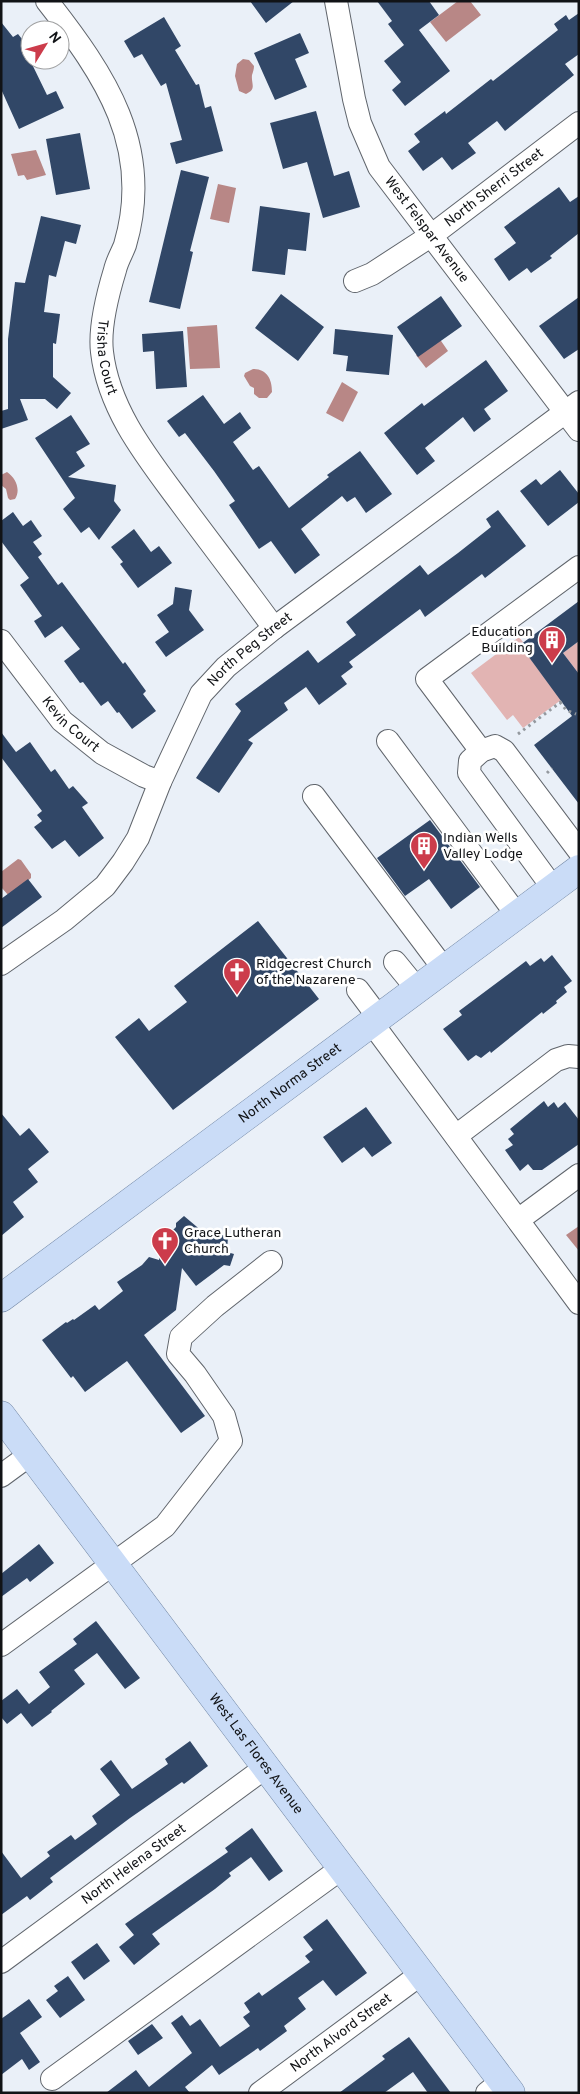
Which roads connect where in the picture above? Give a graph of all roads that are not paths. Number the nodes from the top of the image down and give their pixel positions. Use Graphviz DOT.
graph roads {
  1 [pos="47,1"];
  2 [pos="336,1"];
  3 [pos="579,123"];
  4 [pos="432,235"];
  5 [pos="355,281"];
  6 [pos="572,407"];
  7 [pos="579,430"];
  8 [pos="579,567"];
  9 [pos="274,628"];
  10 [pos="1,641"];
  11 [pos="388,741"];
  12 [pos="481,752"];
  13 [pos="160,782"];
  14 [pos="314,796"];
  15 [pos="579,851"];
  16 [pos="579,869"];
  17 [pos="553,888"];
  18 [pos="517,915"];
  19 [pos="396,962"];
  20 [pos="1,964"];
  21 [pos="444,969"];
  22 [pos="417,989"];
  23 [pos="358,990"];
  24 [pos="375,1020"];
  25 [pos="579,1057"];
  26 [pos="456,1136"];
  27 [pos="579,1175"];
  28 [pos="518,1220"];
  29 [pos="271,1262"];
  30 [pos="1,1298"];
  31 [pos="579,1303"];
  32 [pos="1,1415"];
  33 [pos="31,1454"];
  34 [pos="1,1476"];
  35 [pos="113,1563"];
  36 [pos="1,1645"];
  37 [pos="266,1767"];
  38 [pos="342,1868"];
  39 [pos="1,1962"];
  40 [pos="422,1974"];
  41 [pos="52,2079"];
  42 [pos="500,2089"];
  43 [pos="260,2093"];
  1 -- 9 [label="street, Trisha Court"];
  2 -- 4 [label="street, West Felspar Avenue"];
  3 -- 4 [label="street, North Sherri Street"];
  4 -- 5 [label="street, North Sherri Street"];
  4 -- 6 [label="street, West Felspar Avenue"];
  6 -- 7 [label="street, West Felspar Avenue"];
  6 -- 9 [label="street, North Peg Street"];
  8 -- 12 [label="street"];
  9 -- 13 [label="street, North Peg Street"];
  10 -- 13 [label="street, Kevin Court"];
  11 -- 18 [label="street"];
  12 -- 15 [label="street"];
  12 -- 17 [label="street"];
  13 -- 20 [label="street, North Peg Street"];
  14 -- 21 [label="street"];
  16 -- 17 [label="main road, North Norma Street"];
  17 -- 18 [label="main road, North Norma Street"];
  18 -- 21 [label="main road, North Norma Street"];
  19 -- 22 [label="street"];
  21 -- 22 [label="main road, North Norma Street"];
  22 -- 24 [label="main road, North Norma Street"];
  23 -- 24 [label="street"];
  24 -- 26 [label="street"];
  24 -- 30 [label="main road, North Norma Street"];
  25 -- 26 [label="street"];
  26 -- 28 [label="street"];
  27 -- 28 [label="street"];
  28 -- 31 [label="street"];
  29 -- 35 [label="street"];
  32 -- 33 [label="main road, West Las Flores Avenue"];
  33 -- 34 [label="street"];
  33 -- 35 [label="main road, West Las Flores Avenue"];
  35 -- 36 [label="street"];
  35 -- 37 [label="main road, West Las Flores Avenue"];
  37 -- 38 [label="main road, West Las Flores Avenue"];
  37 -- 39 [label="street, North Helena Street"];
  38 -- 40 [label="main road, West Las Flores Avenue"];
  38 -- 41 [label="street"];
  40 -- 42 [label="main road, West Las Flores Avenue"];
  40 -- 43 [label="street, North Alvord Street"];
}
